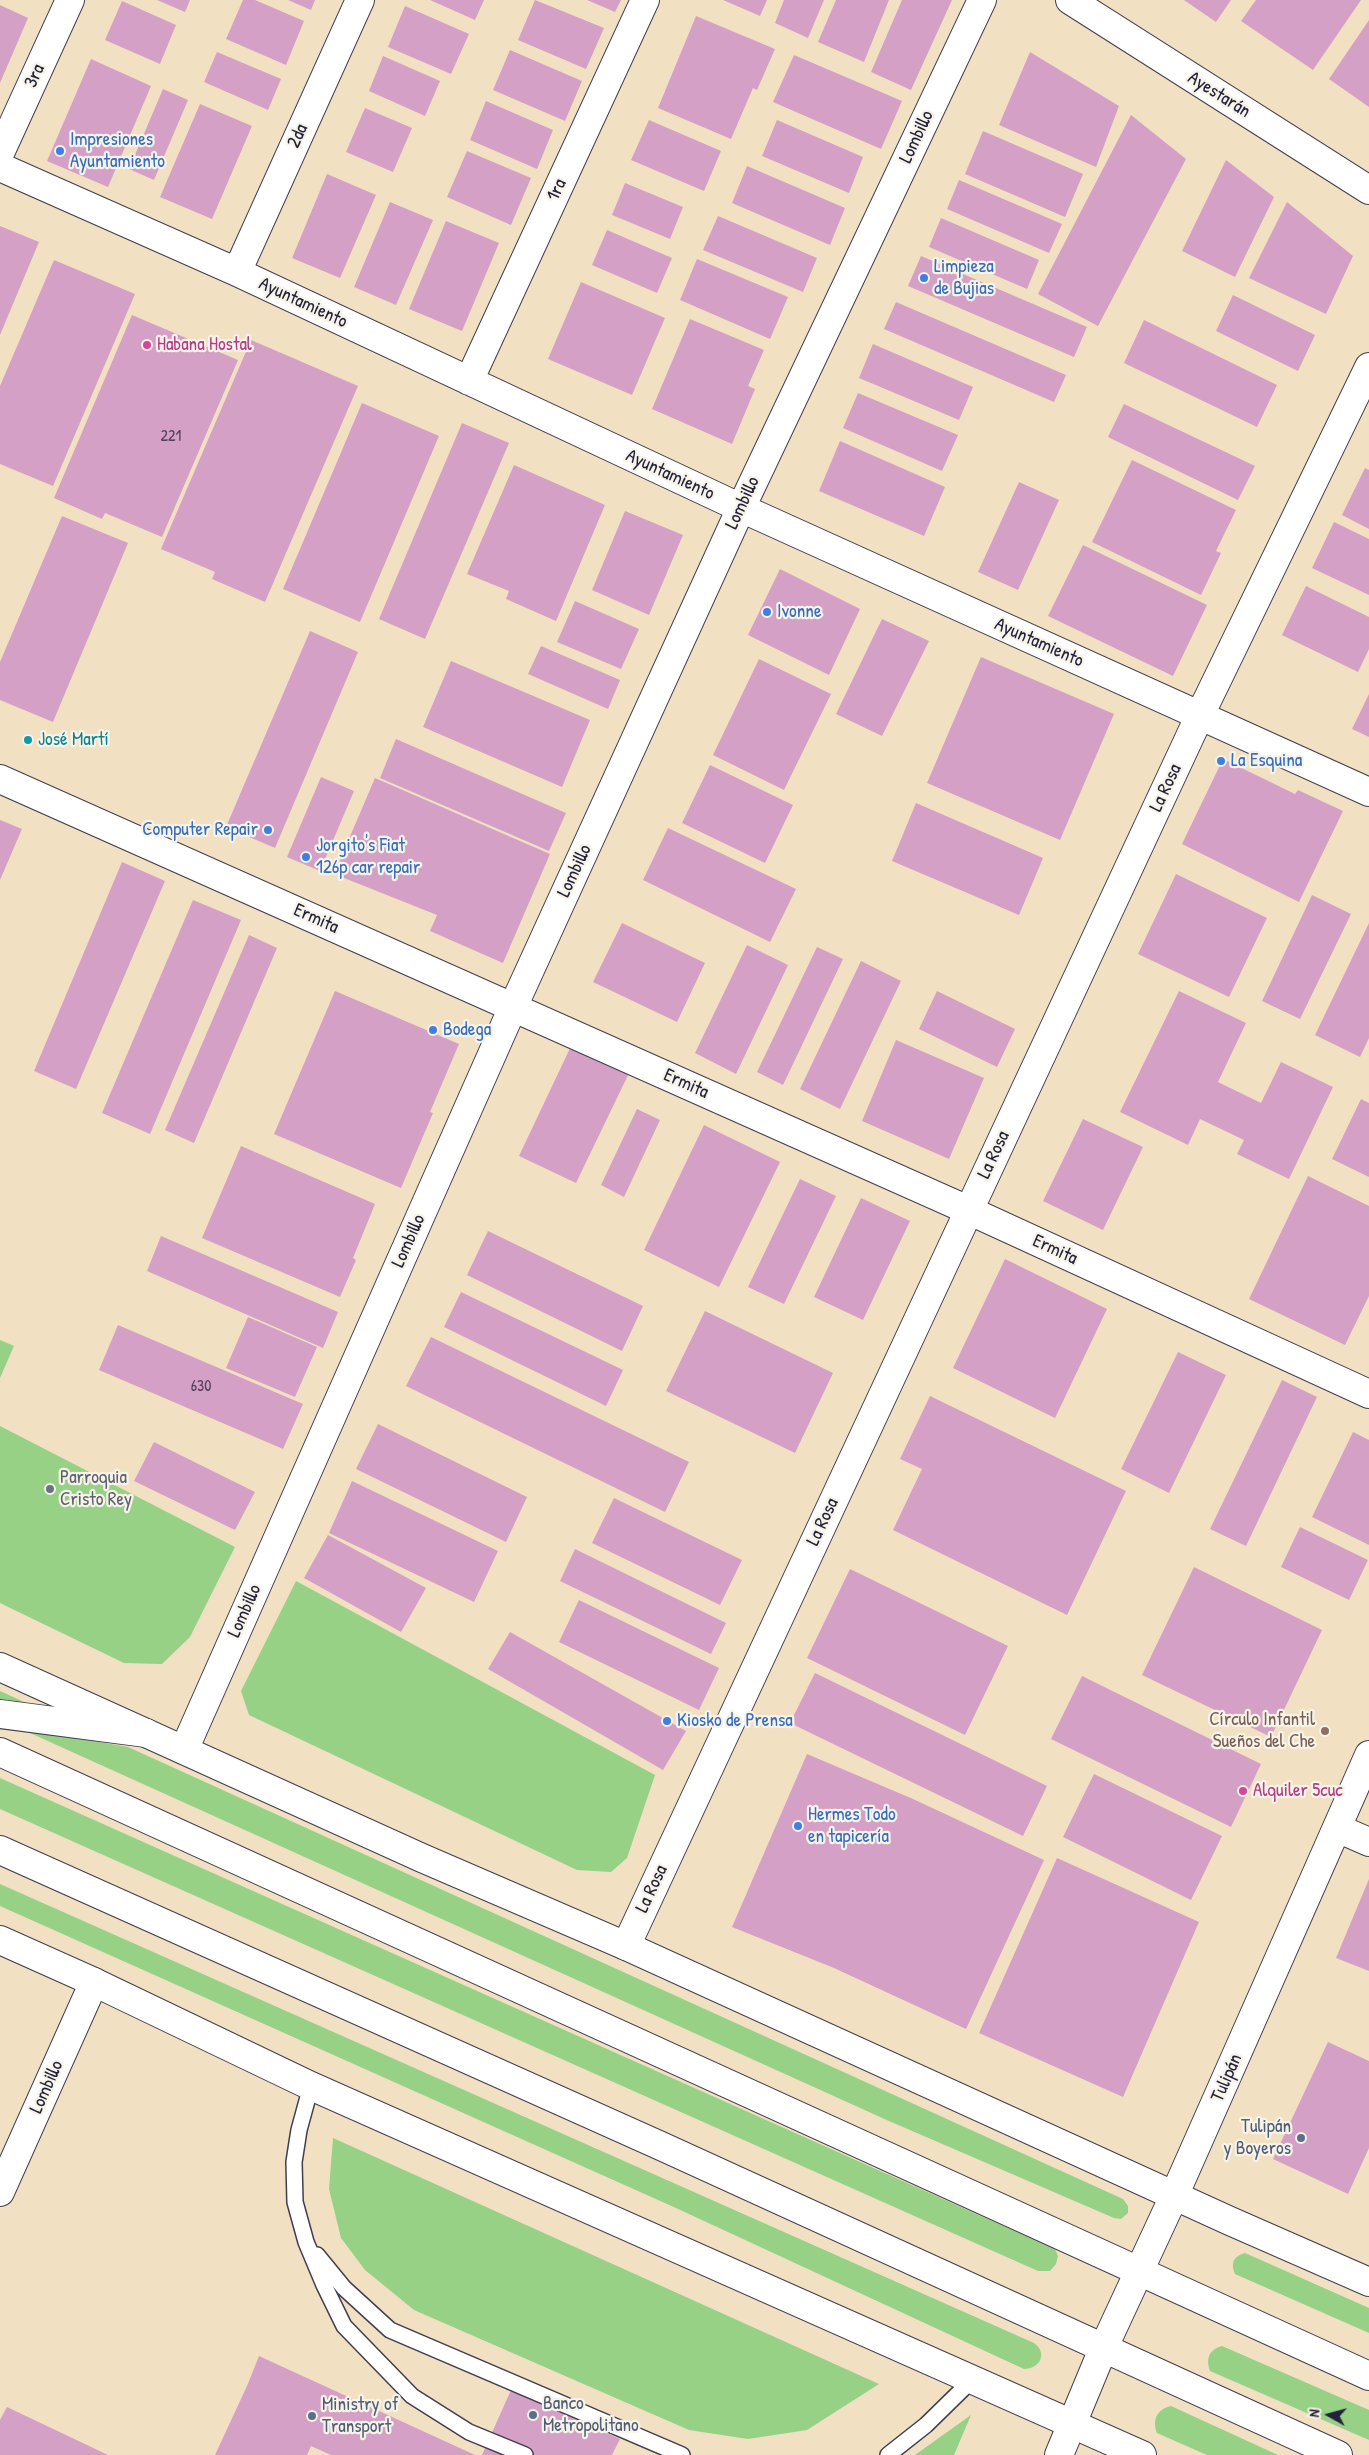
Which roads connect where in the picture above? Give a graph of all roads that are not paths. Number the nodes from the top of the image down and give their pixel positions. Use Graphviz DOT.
graph roads {
  1 [pos="70,0"];
  2 [pos="360,0"];
  3 [pos="645,0"];
  4 [pos="982,0"];
  5 [pos="1070,0"];
  6 [pos="0,153"];
  7 [pos="0,167"];
  8 [pos="1369,190"];
  9 [pos="237,272"];
  10 [pos="1369,367"];
  11 [pos="469,381"];
  12 [pos="740,508"];
  13 [pos="1200,715"];
  14 [pos="0,779"];
  15 [pos="1369,792"];
  16 [pos="513,1006"];
  17 [pos="968,1210"];
  18 [pos="1369,1394"];
  19 [pos="0,1667"];
  20 [pos="0,1714"];
  21 [pos="146,1733"];
  22 [pos="184,1750"];
  23 [pos="0,1752"];
  24 [pos="1369,1755"];
  25 [pos="1338,1828"];
  26 [pos="1369,1842"];
  27 [pos="0,1850"];
  28 [pos="0,1940"];
  29 [pos="626,1946"];
  30 [pos="94,1982"];
  31 [pos="311,2086"];
  32 [pos="0,2192"];
  33 [pos="1174,2196"];
  34 [pos="306,2242"];
  35 [pos="1140,2270"];
  36 [pos="1369,2282"];
  37 [pos="1103,2349"];
  38 [pos="1369,2376"];
  39 [pos="973,2379"];
  40 [pos="1072,2425"];
  41 [pos="525,2455"];
  42 [pos="682,2455"];
  43 [pos="888,2455"];
  44 [pos="1058,2455"];
  45 [pos="1142,2455"];
  46 [pos="1338,2455"];
  1 -- 6 [label="main road, 3ra"];
  2 -- 9 [label="main road, 2da"];
  3 -- 11 [label="main road, 1ra"];
  4 -- 12 [label="main road, Lombillo"];
  5 -- 8 [label="main road, Ayestarán"];
  7 -- 9 [label="main road, Ayuntamiento"];
  9 -- 11 [label="main road, Ayuntamiento"];
  10 -- 13 [label="main road, La Rosa"];
  11 -- 12 [label="main road, Ayuntamiento"];
  12 -- 13 [label="main road, Ayuntamiento"];
  12 -- 16 [label="main road, Lombillo"];
  13 -- 15 [label="main road, Ayuntamiento"];
  13 -- 17 [label="main road, La Rosa"];
  14 -- 16 [label="main road, Ermita"];
  16 -- 17 [label="main road, Ermita"];
  16 -- 22 [label="main road, Lombillo"];
  17 -- 18 [label="main road, Ermita"];
  17 -- 29 [label="main road, La Rosa"];
  19 -- 21 [label="main road"];
  20 -- 21 [label="main road"];
  21 -- 22 [label="main road"];
  22 -- 29 [label="main road"];
  23 -- 35 [label="main road"];
  24 -- 25 [label="main road, Tulipán"];
  25 -- 26 [label="main road"];
  25 -- 33 [label="main road, Tulipán"];
  27 -- 37 [label="main road"];
  28 -- 30 [label="main road"];
  29 -- 33 [label="main road"];
  30 -- 31 [label="main road"];
  30 -- 32 [label="main road, Lombillo"];
  31 -- 34 [label="lane"];
  31 -- 39 [label="main road"];
  33 -- 35 [label="main road, Tulipán"];
  33 -- 36 [label="main road"];
  34 -- 41 [label="lane"];
  34 -- 42 [label="lane"];
  35 -- 37 [label="main road, Tulipán"];
  35 -- 38 [label="main road"];
  37 -- 40 [label="main road, Tulipán"];
  37 -- 46 [label="main road"];
  39 -- 40 [label="main road"];
  39 -- 43 [label="lane"];
  40 -- 44 [label="main road, Tulipán"];
  40 -- 45 [label="main road"];
}
